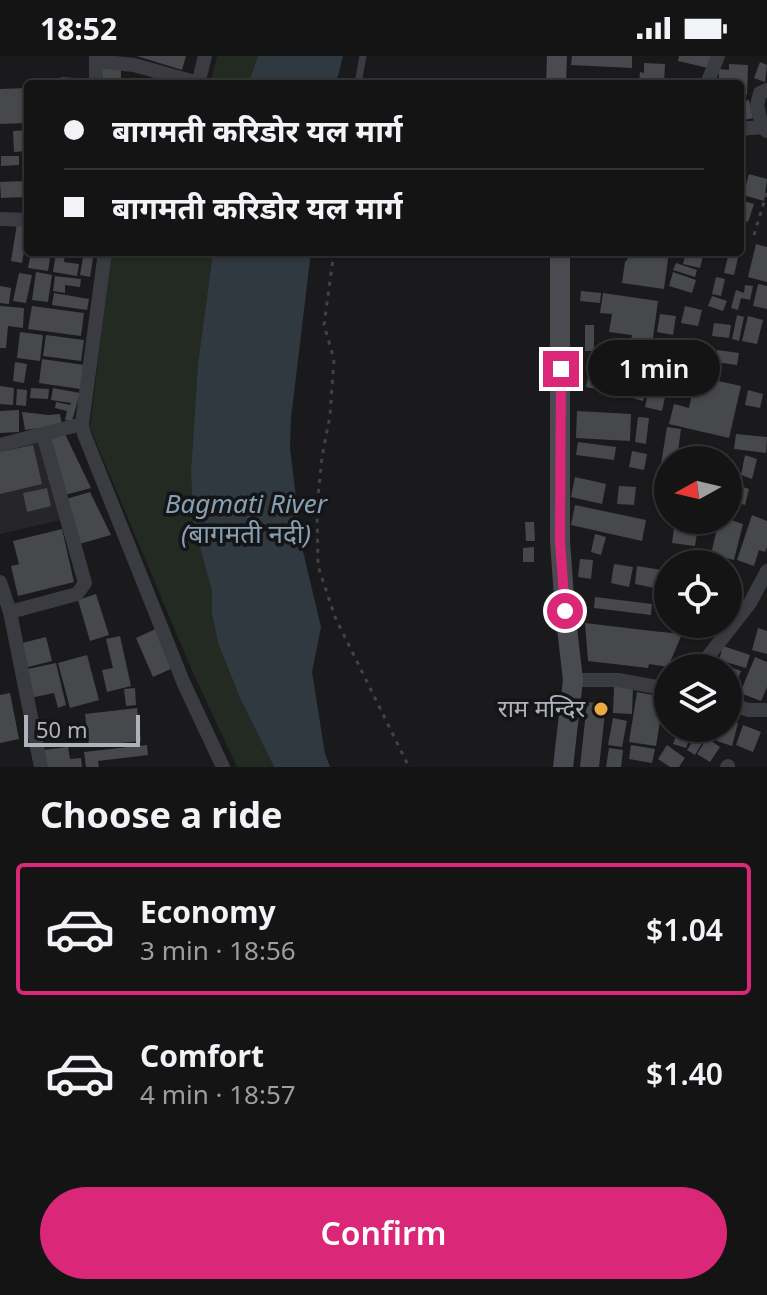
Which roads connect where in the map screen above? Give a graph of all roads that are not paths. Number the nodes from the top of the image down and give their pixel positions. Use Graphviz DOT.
graph roads {
  1 [pos="205,56"];
  2 [pos="363,56"];
  3 [pos="557,56"];
  4 [pos="718,56"];
  5 [pos="96,59"];
  6 [pos="96,80"];
  7 [pos="185,80"];
  8 [pos="199,80"];
  9 [pos="359,80"];
  10 [pos="556,80"];
  11 [pos="709,80"];
  12 [pos="767,90"];
  13 [pos="744,129"];
  14 [pos="765,129"];
  15 [pos="0,219"];
  16 [pos="24,220"];
  17 [pos="104,256"];
  18 [pos="560,256"];
  19 [pos="82,424"];
  20 [pos="43,434"];
  21 [pos="0,445"];
  22 [pos="767,571"];
  23 [pos="0,582"];
  24 [pos="5,610"];
  25 [pos="710,654"];
  26 [pos="573,680"];
  27 [pos="654,686"];
  28 [pos="742,708"];
  29 [pos="767,710"];
  30 [pos="41,767"];
  31 [pos="223,767"];
  32 [pos="563,767"];
  1 -- 8 [label="street"];
  2 -- 9 [label="lane"];
  3 -- 10 [label="street"];
  4 -- 11 [label="street"];
  5 -- 6 [label="street"];
  5 -- 7 [label="street"];
  12 -- 14 [label="street"];
  13 -- 14 [label="street"];
  15 -- 16 [label="street"];
  17 -- 19 [label="street"];
  18 -- 26 [label="street"];
  19 -- 20 [label="street"];
  19 -- 31 [label="street"];
  20 -- 21 [label="street"];
  20 -- 24 [label="street"];
  22 -- 25 [label="street"];
  23 -- 24 [label="street"];
  24 -- 30 [label="street"];
  26 -- 27 [label="street"];
  26 -- 32 [label="street"];
  28 -- 29 [label="street"];
}
